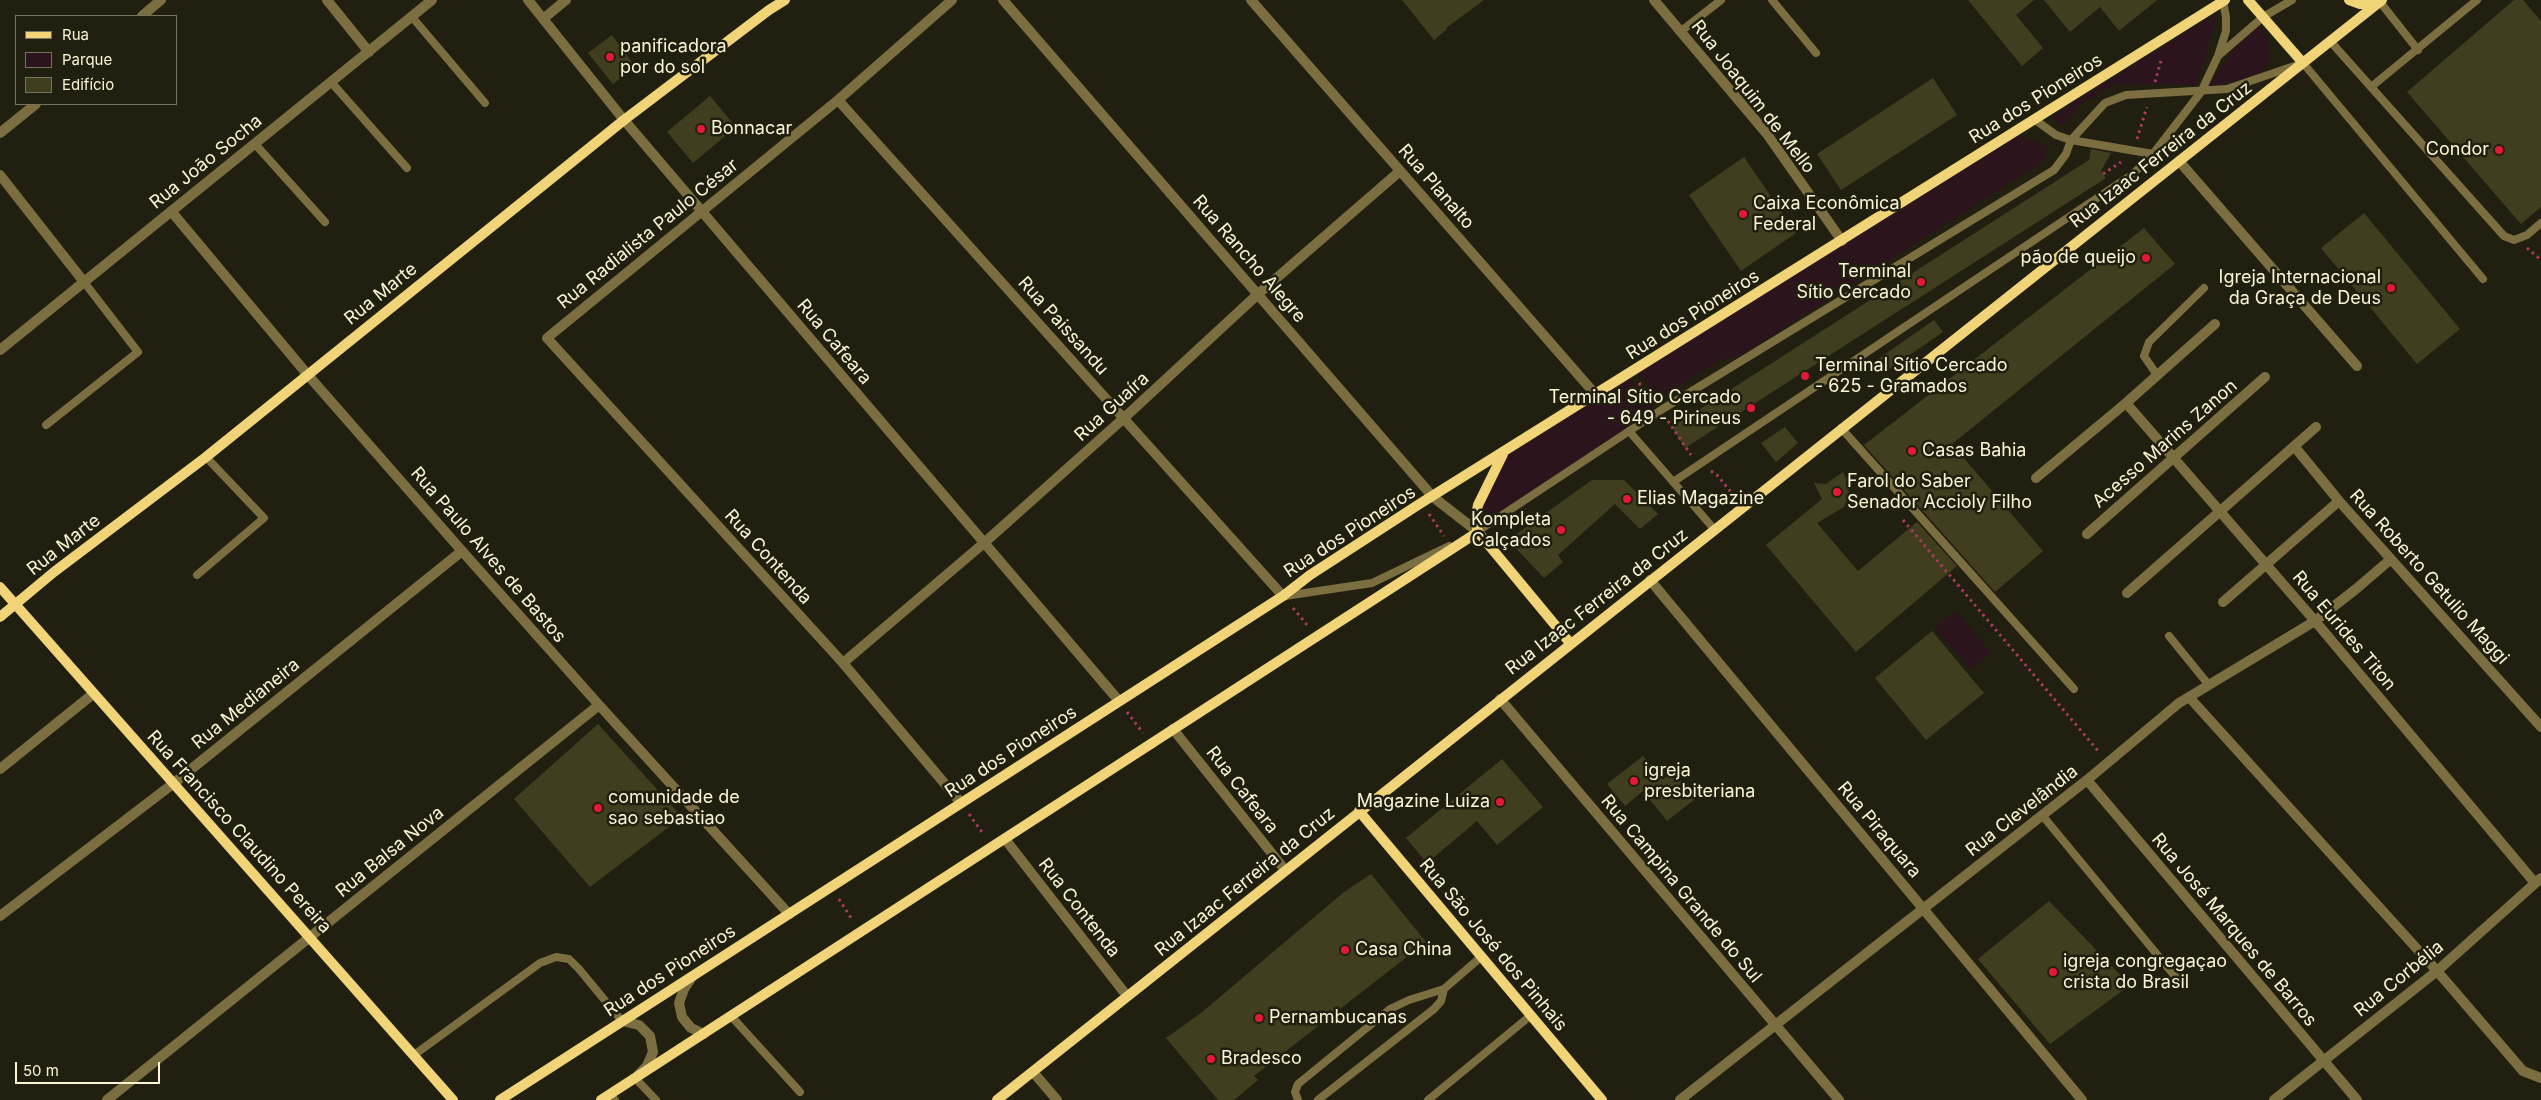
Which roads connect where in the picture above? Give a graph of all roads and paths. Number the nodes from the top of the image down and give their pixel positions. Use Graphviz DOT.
graph roads {
  1 [pos="161,0"];
  2 [pos="327,0"];
  3 [pos="432,0"];
  4 [pos="528,0"];
  5 [pos="566,0"];
  6 [pos="785,0"];
  7 [pos="952,0"];
  8 [pos="1003,0"];
  9 [pos="1251,0"];
  10 [pos="1654,0"];
  11 [pos="1720,0"];
  12 [pos="1772,0"];
  13 [pos="2248,0"];
  14 [pos="2292,0"];
  15 [pos="2349,0"];
  16 [pos="2477,0"];
  17 [pos="2224,1"];
  18 [pos="2381,1"];
  19 [pos="143,15"];
  20 [pos="412,17"];
  21 [pos="2263,17"];
  22 [pos="543,18"];
  23 [pos="1680,32"];
  24 [pos="2330,42"];
  25 [pos="2418,50"];
  26 [pos="369,52"];
  27 [pos="1816,53"];
  28 [pos="2218,56"];
  29 [pos="2303,63"];
  30 [pos="331,82"];
  31 [pos="2371,87"];
  32 [pos="2201,92"];
  33 [pos="838,100"];
  34 [pos="485,103"];
  35 [pos="35,105"];
  36 [pos="2034,119"];
  37 [pos="624,120"];
  38 [pos="0,133"];
  39 [pos="2071,140"];
  40 [pos="254,144"];
  41 [pos="2153,154"];
  42 [pos="2179,161"];
  43 [pos="407,168"];
  44 [pos="1400,171"];
  45 [pos="0,175"];
  46 [pos="702,210"];
  47 [pos="171,211"];
  48 [pos="325,222"];
  49 [pos="2541,223"];
  50 [pos="1842,240"];
  51 [pos="2483,279"];
  52 [pos="84,282"];
  53 [pos="2204,288"];
  54 [pos="1257,294"];
  55 [pos="2215,324"];
  56 [pos="547,338"];
  57 [pos="0,350"];
  58 [pos="2357,366"];
  59 [pos="1631,372"];
  60 [pos="307,374"];
  61 [pos="2157,375"];
  62 [pos="2265,377"];
  63 [pos="1596,395"];
  64 [pos="2126,403"];
  65 [pos="1661,410"];
  66 [pos="1124,418"];
  67 [pos="46,425"];
  68 [pos="2316,427"];
  69 [pos="1841,428"];
  70 [pos="1629,431"];
  71 [pos="2294,446"];
  72 [pos="1503,453"];
  73 [pos="206,457"];
  74 [pos="2173,458"];
  75 [pos="2036,478"];
  76 [pos="1673,482"];
  77 [pos="1433,497"];
  78 [pos="2339,501"];
  79 [pos="1422,503"];
  80 [pos="2219,511"];
  81 [pos="1902,520"];
  82 [pos="1714,529"];
  83 [pos="1478,532"];
  84 [pos="2087,534"];
  85 [pos="984,543"];
  86 [pos="1450,546"];
  87 [pos="462,551"];
  88 [pos="2391,559"];
  89 [pos="2267,566"];
  90 [pos="197,575"];
  91 [pos="1650,580"];
  92 [pos="0,587"];
  93 [pos="2127,593"];
  94 [pos="1283,596"];
  95 [pos="2223,602"];
  96 [pos="16,604"];
  97 [pos="0,617"];
  98 [pos="2315,620"];
  99 [pos="1316,636"];
  100 [pos="2169,636"];
  101 [pos="1570,643"];
  102 [pos="843,663"];
  103 [pos="2208,684"];
  104 [pos="2074,689"];
  105 [pos="93,694"];
  106 [pos="2189,697"];
  107 [pos="1500,699"];
  108 [pos="1119,701"];
  109 [pos="599,705"];
  110 [pos="2541,727"];
  111 [pos="1174,729"];
  112 [pos="1152,743"];
  113 [pos="2108,763"];
  114 [pos="0,769"];
  115 [pos="2087,780"];
  116 [pos="174,783"];
  117 [pos="961,803"];
  118 [pos="1359,811"];
  119 [pos="2042,816"];
  120 [pos="1005,838"];
  121 [pos="992,847"];
  122 [pos="1286,870"];
  123 [pos="2538,880"];
  124 [pos="832,886"];
  125 [pos="1924,909"];
  126 [pos="790,914"];
  127 [pos="0,916"];
  128 [pos="860,932"];
  129 [pos="311,936"];
  130 [pos="1481,957"];
  131 [pos="2437,971"];
  132 [pos="692,976"];
  133 [pos="2183,986"];
  134 [pos="1444,988"];
  135 [pos="1128,996"];
  136 [pos="731,1016"];
  137 [pos="1530,1016"];
  138 [pos="622,1021"];
  139 [pos="1774,1025"];
  140 [pos="704,1034"];
  141 [pos="414,1055"];
  142 [pos="2323,1060"];
  143 [pos="1033,1072"];
  144 [pos="635,1078"];
  145 [pos="2541,1078"];
  146 [pos="800,1092"];
  147 [pos="609,1098"];
  148 [pos="107,1100"];
  149 [pos="453,1100"];
  150 [pos="500,1100"];
  151 [pos="656,1100"];
  152 [pos="997,1100"];
  153 [pos="1057,1100"];
  154 [pos="1298,1100"];
  155 [pos="1318,1100"];
  156 [pos="1428,1100"];
  157 [pos="1601,1100"];
  158 [pos="1680,1100"];
  159 [pos="1839,1100"];
  160 [pos="2082,1100"];
  161 [pos="2274,1100"];
  162 [pos="2357,1100"];
  1 -- 19 [label="street"];
  2 -- 26 [label="street"];
  3 -- 20 [label="street, Rua João Socha"];
  4 -- 22 [label="street, Rua Cafeara"];
  5 -- 22 [label="street"];
  6 -- 37 [label="street, Rua Marte"];
  7 -- 33 [label="street, Rua Radialista Paulo César"];
  8 -- 54 [label="street, Rua Rancho Alegre"];
  9 -- 44 [label="street, Rua Planalto"];
  10 -- 23 [label="street, Rua Joaquim de Mello"];
  11 -- 23 [label="lane"];
  12 -- 27 [label="lane"];
  13 -- 21 [label="street"];
  14 -- 21 [label="lane"];
  15 -- 18 [label="street"];
  16 -- 25 [label="lane"];
  17 -- 28 [label="lane"];
  17 -- 36 [label="street, Rua dos Pioneiros"];
  18 -- 24 [label="street, Rua Izaac Ferreira da Cruz"];
  18 -- 25 [label="lane"];
  20 -- 26 [label="street, Rua João Socha"];
  20 -- 34 [label="lane"];
  21 -- 28 [label="lane"];
  21 -- 29 [label="street"];
  22 -- 37 [label="street, Rua Cafeara"];
  23 -- 50 [label="street, Rua Joaquim de Mello"];
  24 -- 29 [label="street, Rua Izaac Ferreira da Cruz"];
  24 -- 31 [label="lane"];
  25 -- 31 [label="lane"];
  26 -- 30 [label="street, Rua João Socha"];
  28 -- 32 [label="lane"];
  29 -- 32 [label="lane"];
  29 -- 42 [label="street, Rua Izaac Ferreira da Cruz"];
  29 -- 51 [label="lane"];
  30 -- 40 [label="street, Rua João Socha"];
  30 -- 43 [label="lane"];
  31 -- 49 [label="lane"];
  32 -- 39 [label="lane"];
  32 -- 41 [label="lane"];
  33 -- 46 [label="street, Rua Radialista Paulo César"];
  33 -- 66 [label="street, Rua Paissandu"];
  35 -- 38 [label="street"];
  36 -- 39 [label="lane"];
  36 -- 50 [label="street, Rua dos Pioneiros"];
  37 -- 46 [label="street, Rua Cafeara"];
  37 -- 60 [label="street, Rua Marte"];
  39 -- 41 [label="lane"];
  39 -- 65 [label="lane"];
  40 -- 47 [label="street, Rua João Socha"];
  40 -- 48 [label="lane"];
  41 -- 76 [label="lane"];
  42 -- 58 [label="street"];
  42 -- 69 [label="street, Rua Izaac Ferreira da Cruz"];
  44 -- 54 [label="street, Rua Guaíra"];
  44 -- 63 [label="street, Rua Planalto"];
  45 -- 52 [label="street"];
  46 -- 56 [label="street, Rua Radialista Paulo César"];
  46 -- 85 [label="street, Rua Cafeara"];
  47 -- 52 [label="street, Rua João Socha"];
  47 -- 60 [label="street, Rua Paulo Alves de Bastos"];
  50 -- 59 [label="street, Rua dos Pioneiros"];
  52 -- 57 [label="street, Rua João Socha"];
  52 -- 67 [label="lane"];
  53 -- 61 [label="lane"];
  54 -- 66 [label="street, Rua Guaíra"];
  54 -- 77 [label="street, Rua Rancho Alegre"];
  55 -- 61 [label="street"];
  56 -- 102 [label="street, Rua Contenda"];
  59 -- 63 [label="street, Rua dos Pioneiros"];
  59 -- 65 [label="path"];
  60 -- 73 [label="street, Rua Marte"];
  60 -- 87 [label="street, Rua Paulo Alves de Bastos"];
  61 -- 64 [label="street"];
  62 -- 74 [label="street, Acesso Marins Zanon"];
  63 -- 72 [label="street, Rua dos Pioneiros"];
  64 -- 74 [label="street, Rua Eurides Titon"];
  64 -- 75 [label="street"];
  65 -- 70 [label="lane"];
  66 -- 85 [label="street, Rua Guaíra"];
  66 -- 94 [label="street, Rua Paissandu"];
  68 -- 71 [label="street"];
  69 -- 82 [label="street, Rua Izaac Ferreira da Cruz"];
  69 -- 104 [label="lane"];
  70 -- 76 [label="lane"];
  70 -- 83 [label="lane"];
  71 -- 78 [label="street, Rua Roberto Getulio Maggi"];
  71 -- 80 [label="street"];
  72 -- 77 [label="street, Rua dos Pioneiros"];
  72 -- 83 [label="street"];
  73 -- 90 [label="lane"];
  73 -- 96 [label="street, Rua Marte"];
  74 -- 80 [label="street, Rua Eurides Titon"];
  74 -- 84 [label="street, Acesso Marins Zanon"];
  76 -- 82 [label="lane"];
  77 -- 79 [label="street, Rua dos Pioneiros"];
  77 -- 83 [label="street, Rua Rancho Alegre"];
  78 -- 88 [label="street, Rua Roberto Getulio Maggi"];
  78 -- 89 [label="street"];
  79 -- 86 [label="path"];
  79 -- 94 [label="street, Rua dos Pioneiros"];
  80 -- 89 [label="street, Rua Eurides Titon"];
  80 -- 93 [label="street"];
  81 -- 113 [label="path"];
  82 -- 91 [label="street, Rua Izaac Ferreira da Cruz"];
  83 -- 86 [label="lane"];
  83 -- 99 [label="street"];
  83 -- 101 [label="street, Rua Rancho Alegre"];
  85 -- 102 [label="street, Rua Guaíra"];
  85 -- 108 [label="street, Rua Cafeara"];
  86 -- 94 [label="lane"];
  87 -- 109 [label="street, Rua Paulo Alves de Bastos"];
  87 -- 116 [label="street, Rua Medianeira"];
  88 -- 98 [label="street, Rua Clevelândia"];
  88 -- 110 [label="street, Rua Roberto Getulio Maggi"];
  89 -- 95 [label="street"];
  89 -- 98 [label="street, Rua Eurides Titon"];
  91 -- 101 [label="street, Rua Izaac Ferreira da Cruz"];
  91 -- 125 [label="street, Rua Piraquara"];
  92 -- 96 [label="street, Rua Francisco Claudino Pereira"];
  94 -- 99 [label="path"];
  94 -- 108 [label="street, Rua dos Pioneiros"];
  96 -- 97 [label="street, Rua Marte"];
  96 -- 105 [label="street, Rua Francisco Claudino Pereira"];
  98 -- 103 [label="street, Rua Clevelândia"];
  98 -- 123 [label="street, Rua Eurides Titon"];
  99 -- 111 [label="street"];
  100 -- 103 [label="lane"];
  101 -- 107 [label="street, Rua Izaac Ferreira da Cruz"];
  102 -- 117 [label="street, Rua Contenda"];
  103 -- 106 [label="street, Rua Clevelândia"];
  105 -- 114 [label="street"];
  105 -- 116 [label="street, Rua Francisco Claudino Pereira"];
  106 -- 113 [label="street, Rua Clevelândia"];
  106 -- 131 [label="street"];
  107 -- 118 [label="street, Rua Izaac Ferreira da Cruz"];
  107 -- 139 [label="street, Rua Campina Grande do Sul"];
  108 -- 112 [label="path"];
  108 -- 117 [label="street, Rua dos Pioneiros"];
  109 -- 126 [label="street, Rua Paulo Alves de Bastos"];
  109 -- 129 [label="street, Rua Balsa Nova"];
  111 -- 112 [label="street"];
  111 -- 122 [label="street, Rua Cafeara"];
  112 -- 120 [label="street"];
  113 -- 115 [label="street, Rua Clevelândia"];
  115 -- 119 [label="street, Rua Clevelândia"];
  115 -- 142 [label="street, Rua José Marques de Barros"];
  116 -- 127 [label="street, Rua Medianeira"];
  116 -- 129 [label="street, Rua Francisco Claudino Pereira"];
  117 -- 121 [label="path"];
  117 -- 124 [label="street, Rua dos Pioneiros"];
  118 -- 122 [label="street, Rua Izaac Ferreira da Cruz"];
  118 -- 130 [label="street, Rua São José dos Pinhais"];
  119 -- 125 [label="street, Rua Clevelândia"];
  119 -- 133 [label="lane"];
  120 -- 121 [label="street"];
  120 -- 135 [label="street, Rua Contenda"];
  121 -- 128 [label="street"];
  122 -- 135 [label="street, Rua Izaac Ferreira da Cruz"];
  123 -- 131 [label="street, Rua Corbélia"];
  124 -- 126 [label="street, Rua dos Pioneiros"];
  124 -- 128 [label="path"];
  125 -- 139 [label="street, Rua Clevelândia"];
  125 -- 160 [label="street, Rua Piraquara"];
  126 -- 132 [label="street, Rua dos Pioneiros"];
  128 -- 136 [label="street"];
  129 -- 141 [label="street, Rua Francisco Claudino Pereira"];
  129 -- 148 [label="street, Rua Balsa Nova"];
  130 -- 134 [label="lane"];
  130 -- 137 [label="street, Rua São José dos Pinhais"];
  131 -- 142 [label="street, Rua Corbélia"];
  131 -- 145 [label="street"];
  132 -- 138 [label="street, Rua dos Pioneiros"];
  132 -- 140 [label="street"];
  134 -- 154 [label="lane"];
  134 -- 155 [label="lane"];
  135 -- 143 [label="street, Rua Izaac Ferreira da Cruz"];
  136 -- 140 [label="street"];
  136 -- 146 [label="lane"];
  137 -- 156 [label="lane"];
  137 -- 157 [label="street, Rua São José dos Pinhais"];
  138 -- 141 [label="lane"];
  138 -- 144 [label="street"];
  138 -- 150 [label="street, Rua dos Pioneiros"];
  139 -- 158 [label="street, Rua Clevelândia"];
  139 -- 159 [label="street, Rua Campina Grande do Sul"];
  140 -- 144 [label="street"];
  141 -- 149 [label="street, Rua Francisco Claudino Pereira"];
  142 -- 161 [label="street, Rua Corbélia"];
  142 -- 162 [label="street, Rua José Marques de Barros"];
  143 -- 152 [label="street, Rua Izaac Ferreira da Cruz"];
  143 -- 153 [label="street"];
  144 -- 147 [label="street"];
  144 -- 151 [label="lane"];
}
